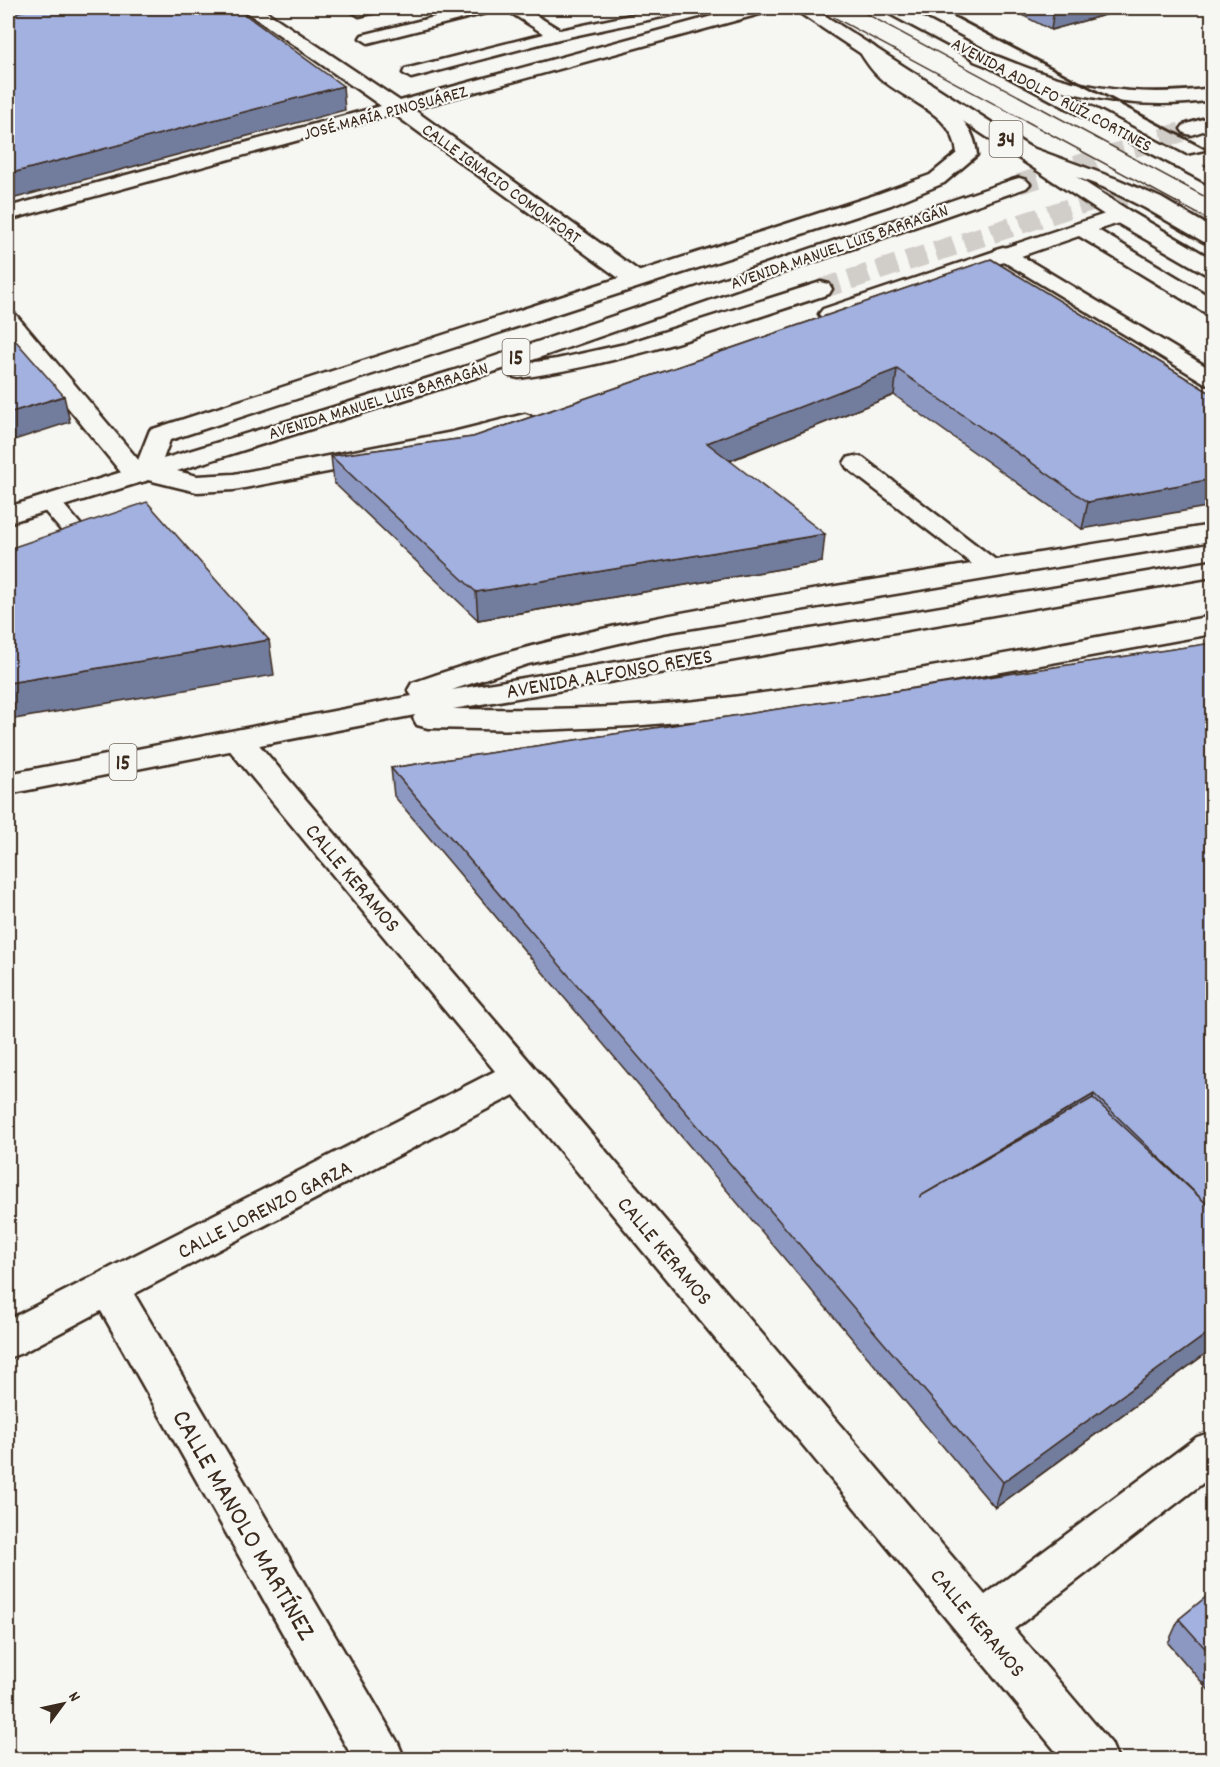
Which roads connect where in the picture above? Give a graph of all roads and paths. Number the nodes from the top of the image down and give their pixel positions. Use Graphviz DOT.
graph roads {
  1 [pos="250,8"];
  2 [pos="488,8"];
  3 [pos="514,8"];
  4 [pos="684,8"];
  5 [pos="761,8"];
  6 [pos="801,8"];
  7 [pos="842,8"];
  8 [pos="892,8"];
  9 [pos="557,16"];
  10 [pos="534,21"];
  11 [pos="513,27"];
  12 [pos="557,35"];
  13 [pos="368,38"];
  14 [pos="867,49"];
  15 [pos="981,57"];
  16 [pos="411,73"];
  17 [pos="1212,94"];
  18 [pos="398,108"];
  19 [pos="1212,122"];
  20 [pos="1191,129"];
  21 [pos="1024,151"];
  22 [pos="1212,157"];
  23 [pos="1182,163"];
  24 [pos="1212,178"];
  25 [pos="1019,184"];
  26 [pos="1212,201"];
  27 [pos="1212,211"];
  28 [pos="8,214"];
  29 [pos="1120,215"];
  30 [pos="1080,228"];
  31 [pos="1212,237"];
  32 [pos="1003,254"];
  33 [pos="1212,268"];
  34 [pos="635,279"];
  35 [pos="821,289"];
  36 [pos="1212,307"];
  37 [pos="8,320"];
  38 [pos="813,321"];
  39 [pos="461,376"];
  40 [pos="1212,379"];
  41 [pos="544,415"];
  42 [pos="855,463"];
  43 [pos="141,473"];
  44 [pos="50,502"];
  45 [pos="8,515"];
  46 [pos="1212,533"];
  47 [pos="1212,568"];
  48 [pos="993,569"];
  49 [pos="108,572"];
  50 [pos="1212,625"];
  51 [pos="360,716"];
  52 [pos="632,716"];
  53 [pos="656,738"];
  54 [pos="238,740"];
  55 [pos="8,784"];
  56 [pos="520,1075"];
  57 [pos="109,1288"];
  58 [pos="8,1340"];
  59 [pos="1212,1451"];
  60 [pos="982,1625"];
  61 [pos="381,1760"];
  62 [pos="1094,1760"];
  1 -- 18 [label="main road, CALLE IGNACIO COMONFORT"];
  2 -- 13 [label="lane"];
  3 -- 10 [label="lane"];
  4 -- 12 [label="lane"];
  5 -- 18 [label="main road, JOSÉ MARÍA PINOSUÁREZ"];
  6 -- 14 [label="main road, 34"];
  7 -- 26 [label="lane"];
  7 -- 27 [label="lane, bridge"];
  8 -- 15 [label="main road, AVENIDA ADOLFO RUÍZ CORTINES"];
  9 -- 10 [label="lane"];
  10 -- 11 [label="lane"];
  10 -- 12 [label="lane"];
  12 -- 16 [label="lane"];
  14 -- 21 [label="main road, 34"];
  14 -- 34 [label="main road"];
  15 -- 17 [label="main road"];
  15 -- 23 [label="main road, AVENIDA ADOLFO RUÍZ CORTINES"];
  18 -- 28 [label="main road, JOSÉ MARÍA PINOSUÁREZ"];
  18 -- 34 [label="main road, CALLE IGNACIO COMONFORT"];
  19 -- 20 [label="main road"];
  21 -- 29 [label="main road, 34"];
  21 -- 31 [label="main road"];
  22 -- 23 [label="main road"];
  23 -- 24 [label="main road, AVENIDA ADOLFO RUÍZ CORTINES"];
  25 -- 39 [label="main road, AVENIDA MANUEL LUIS BARRAGÁN / 15"];
  29 -- 30 [label="main road"];
  29 -- 33 [label="main road, 34"];
  30 -- 32 [label="main road"];
  30 -- 36 [label="main road"];
  32 -- 38 [label="main road"];
  32 -- 40 [label="lane"];
  34 -- 43 [label="main road"];
  35 -- 39 [label="main road"];
  37 -- 43 [label="main road"];
  39 -- 43 [label="main road, AVENIDA MANUEL LUIS BARRAGÁN / 15"];
  41 -- 43 [label="main road"];
  42 -- 48 [label="lane"];
  43 -- 44 [label="main road, AVENIDA MANUEL LUIS BARRAGÁN / 15"];
  44 -- 45 [label="main road, AVENIDA MANUEL LUIS BARRAGÁN / 15"];
  44 -- 49 [label="lane"];
  46 -- 48 [label="main road"];
  47 -- 51 [label="main road, AVENIDA ALFONSO REYES / 15"];
  48 -- 51 [label="main road"];
  50 -- 52 [label="main road"];
  51 -- 52 [label="main road"];
  51 -- 54 [label="main road, AVENIDA ALFONSO REYES / 15"];
  52 -- 53 [label="lane"];
  54 -- 55 [label="main road, AVENIDA ALFONSO REYES / 15"];
  54 -- 56 [label="main road, CALLE KERAMOS"];
  56 -- 57 [label="main road, CALLE LORENZO GARZA"];
  56 -- 60 [label="main road, CALLE KERAMOS"];
  57 -- 58 [label="main road, CALLE LORENZO GARZA"];
  57 -- 61 [label="main road, CALLE MANOLO MARTÍNEZ"];
  59 -- 60 [label="main road"];
  60 -- 62 [label="main road, CALLE KERAMOS"];
}
